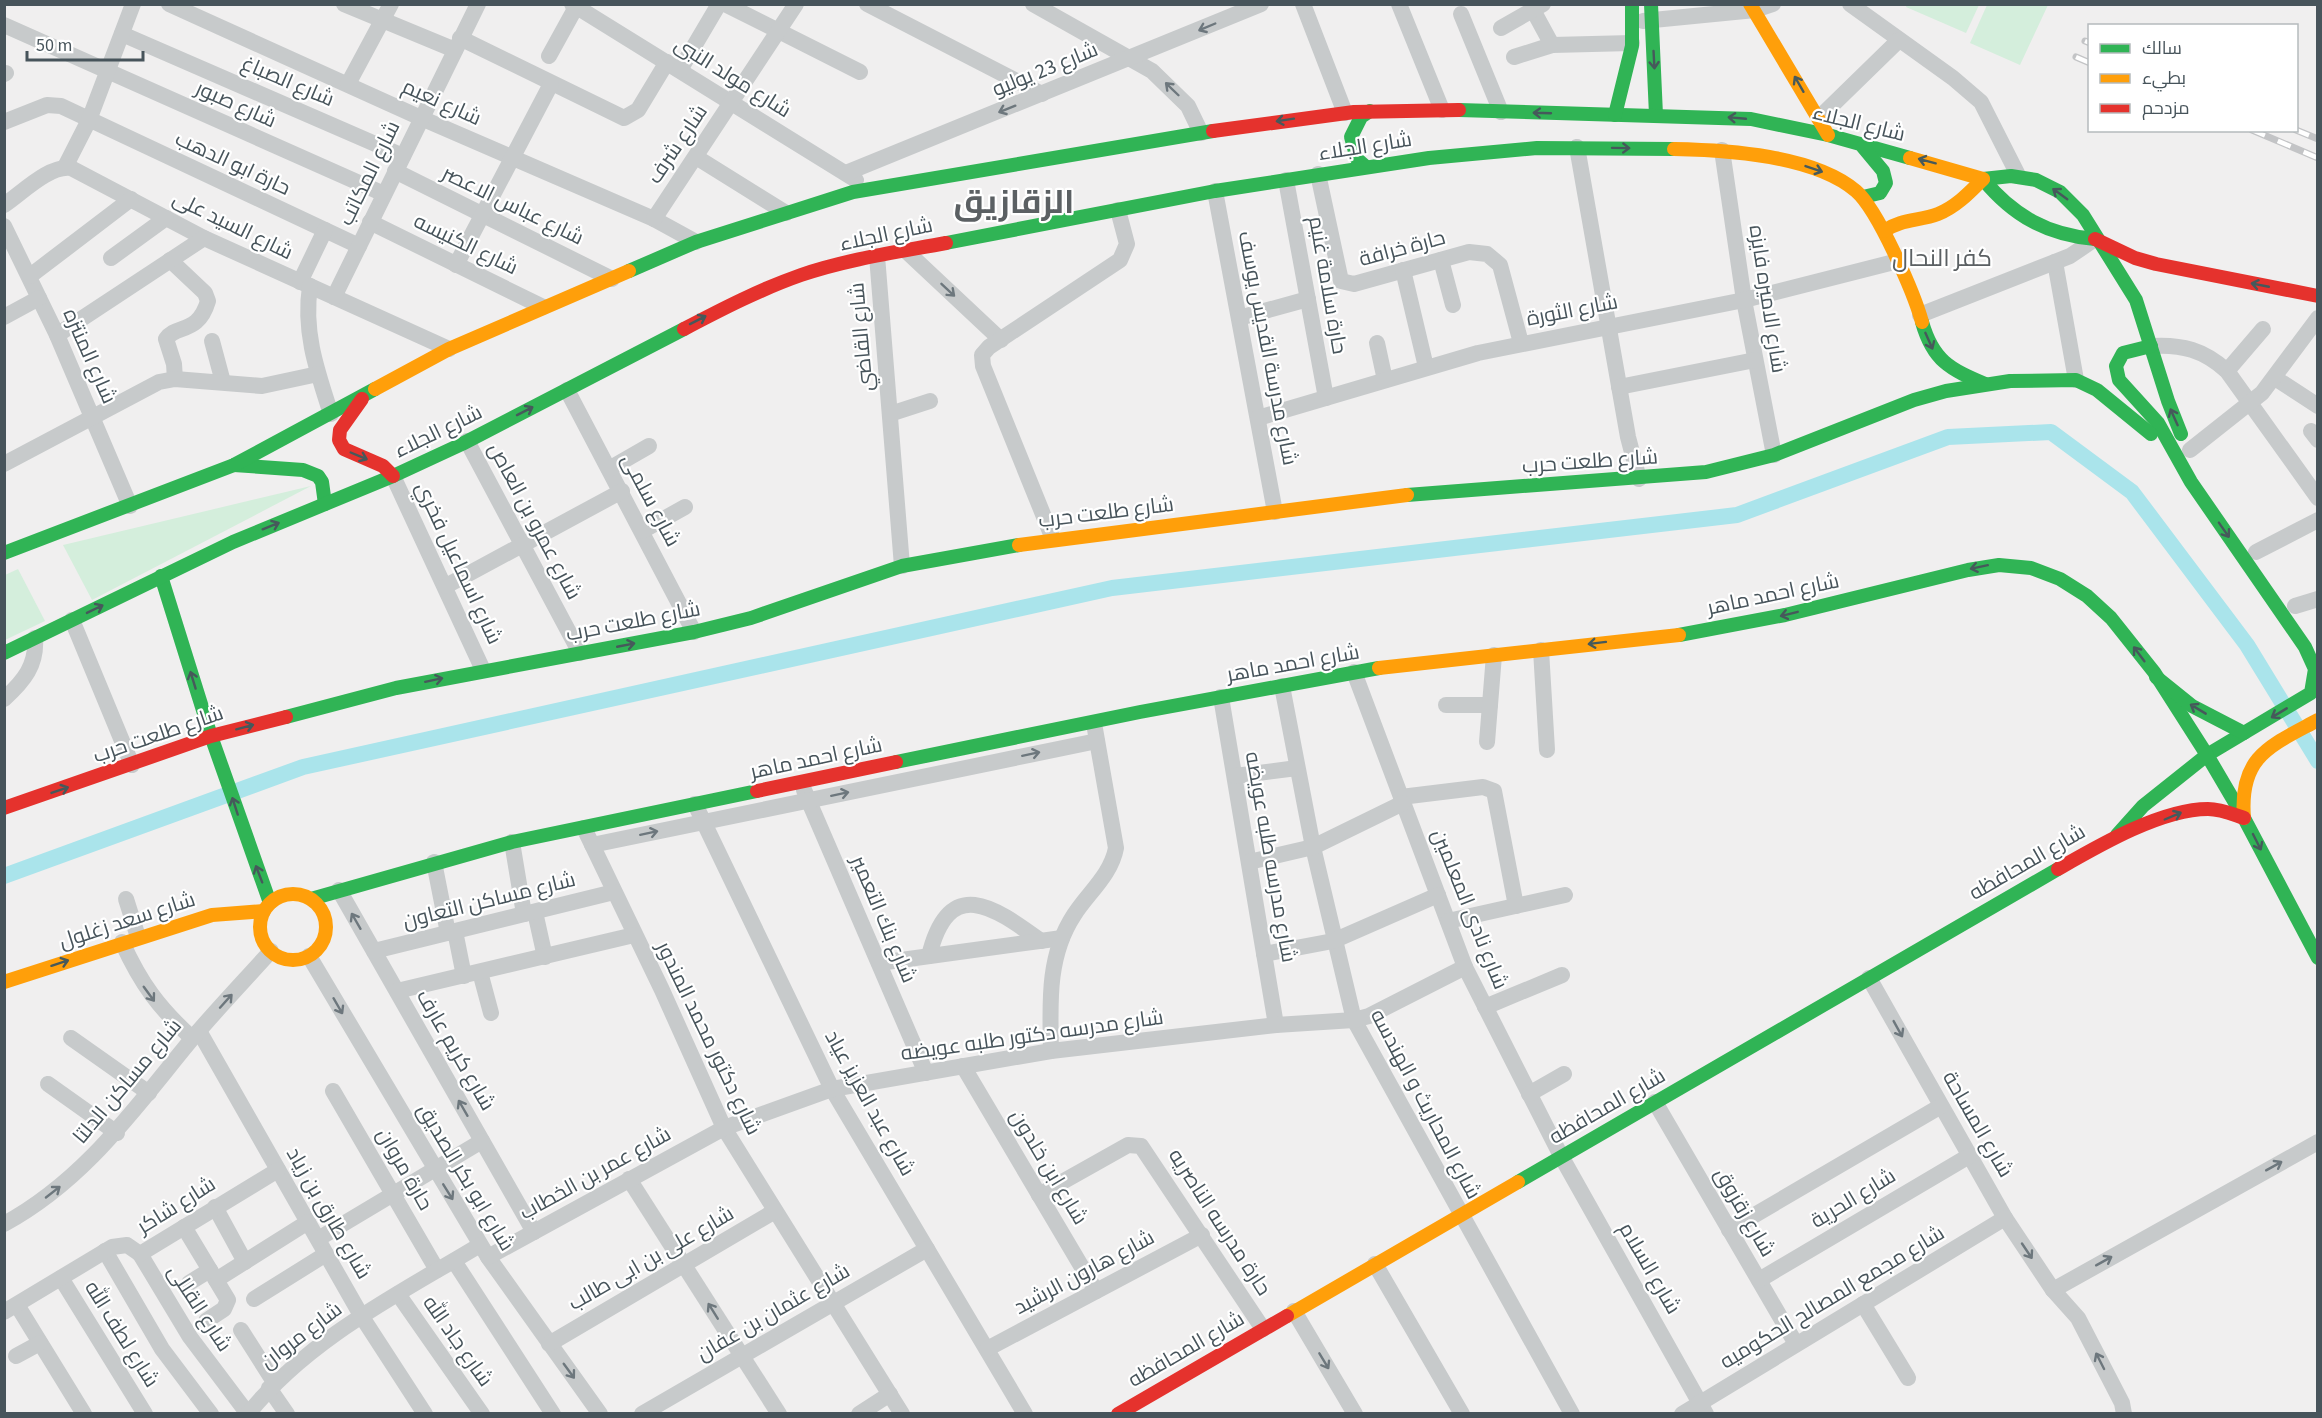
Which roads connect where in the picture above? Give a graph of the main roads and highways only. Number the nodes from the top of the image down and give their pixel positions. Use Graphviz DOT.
graph roads {
  1 [pos="1632,4"];
  2 [pos="1753,7"];
  3 [pos="1651,13"];
  4 [pos="1370,111"];
  5 [pos="1615,115"];
  6 [pos="1656,115"];
  7 [pos="1315,116"];
  8 [pos="1828,135"];
  9 [pos="1863,147"];
  10 [pos="1366,167"];
  11 [pos="1338,172"];
  12 [pos="1983,179"];
  13 [pos="1863,197"];
  14 [pos="1884,231"];
  15 [pos="2095,238"];
  16 [pos="2318,296"];
  17 [pos="2151,346"];
  18 [pos="1985,384"];
  19 [pos="365,395"];
  20 [pos="234,465"];
  21 [pos="2199,466"];
  22 [pos="393,476"];
  23 [pos="2191,482"];
  24 [pos="325,504"];
  25 [pos="2230,513"];
  26 [pos="5,553"];
  27 [pos="161,576"];
  28 [pos="2311,645"];
  29 [pos="4,653"];
  30 [pos="2156,677"];
  31 [pos="2314,693"];
  32 [pos="2318,720"];
  33 [pos="2245,733"];
  34 [pos="211,736"];
  35 [pos="2207,755"];
  36 [pos="5,808"];
  37 [pos="2244,818"];
  38 [pos="2118,835"];
  39 [pos="311,899"];
  40 [pos="267,907"];
  41 [pos="2318,958"];
  42 [pos="4,981"];
  43 [pos="1118,1413"];
  1 -- 5 [label="main road"];
  8 -- 2 [label="main road, one-way"];
  3 -- 6 [label="main road, one-way"];
  5 -- 4 [label="main road, شارع الجلاء, one-way"];
  4 -- 7 [label="main road, شارع الجلاء"];
  4 -- 10 [label="main road"];
  5 -- 6 [label="main road, شارع الجلاء"];
  8 -- 6 [label="main road, شارع الجلاء, one-way"];
  7 -- 11 [label="main road"];
  7 -- 19 [label="main road, شارع الجلاء, one-way"];
  8 -- 9 [label="main road, شارع الجلاء"];
  12 -- 9 [label="main road, شارع الجلاء, one-way"];
  9 -- 13 [label="main road"];
  10 -- 11 [label="main road, شارع الجلاء"];
  10 -- 13 [label="main road, شارع الجلاء, one-way"];
  22 -- 11 [label="main road, شارع الجلاء, one-way"];
  12 -- 14 [label="main road"];
  12 -- 15 [label="main road"];
  15 -- 12 [label="main road, one-way"];
  13 -- 14 [label="main road, شارع الجلاء"];
  14 -- 18 [label="main road, شارع الجلاء, one-way"];
  16 -- 15 [label="main road, one-way"];
  15 -- 17 [label="main road"];
  21 -- 17 [label="main road, one-way"];
  17 -- 23 [label="main road"];
  18 -- 23 [label="main road, شارع طلعت حرب"];
  34 -- 18 [label="main road, شارع طلعت حرب, one-way"];
  19 -- 20 [label="main road, شارع الجلاء"];
  19 -- 22 [label="main road, one-way"];
  20 -- 24 [label="main road"];
  20 -- 26 [label="main road, شارع الجلاء"];
  22 -- 24 [label="main road, شارع الجلاء"];
  23 -- 28 [label="main road, one-way"];
  27 -- 24 [label="main road, شارع الجلاء, one-way"];
  25 -- 28 [label="main road"];
  29 -- 27 [label="main road, شارع الجلاء, one-way"];
  34 -- 27 [label="main road, one-way"];
  28 -- 31 [label="main road"];
  33 -- 30 [label="main road, one-way"];
  30 -- 35 [label="main road, شارع احمد ماهر"];
  30 -- 39 [label="main road, شارع احمد ماهر, one-way"];
  31 -- 33 [label="main road, شارع المحافظه, one-way"];
  32 -- 37 [label="main road"];
  33 -- 35 [label="main road, شارع المحافظه"];
  36 -- 34 [label="main road, شارع طلعت حرب, one-way"];
  40 -- 34 [label="main road, one-way"];
  35 -- 37 [label="main road, شارع احمد ماهر"];
  35 -- 38 [label="main road, شارع المحافظه"];
  38 -- 37 [label="main road, شارع المحافظه, one-way"];
  37 -- 41 [label="main road, شارع احمد ماهر, one-way"];
  38 -- 43 [label="main road, شارع المحافظه"];
  39 -- 40 [label="main road"];
  39 -- 40 [label="main road"];
  42 -- 40 [label="main road, شارع سعد زغلول, one-way"];
}
